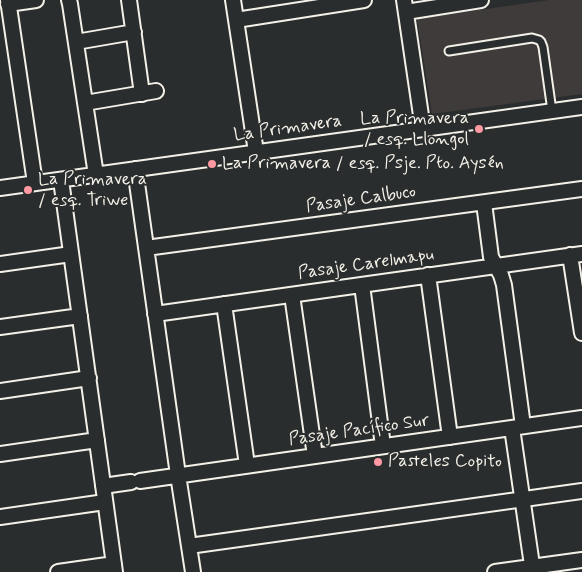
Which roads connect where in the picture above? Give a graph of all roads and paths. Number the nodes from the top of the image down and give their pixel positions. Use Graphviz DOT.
graph roads {
  1 [pos="36,0"];
  2 [pos="68,0"];
  3 [pos="129,0"];
  4 [pos="233,0"];
  5 [pos="364,0"];
  6 [pos="472,1"];
  7 [pos="8,2"];
  8 [pos="405,6"];
  9 [pos="236,20"];
  10 [pos="134,32"];
  11 [pos="76,42"];
  12 [pos="449,51"];
  13 [pos="85,103"];
  14 [pos="582,107"];
  15 [pos="552,111"];
  16 [pos="424,129"];
  17 [pos="256,152"];
  18 [pos="135,169"];
  19 [pos="96,175"];
  20 [pos="61,180"];
  21 [pos="35,183"];
  22 [pos="0,188"];
  23 [pos="582,189"];
  24 [pos="484,203"];
  25 [pos="146,248"];
  26 [pos="72,254"];
  27 [pos="576,254"];
  28 [pos="0,264"];
  29 [pos="496,266"];
  30 [pos="428,276"];
  31 [pos="362,285"];
  32 [pos="292,295"];
  33 [pos="224,304"];
  34 [pos="155,314"];
  35 [pos="80,316"];
  36 [pos="0,326"];
  37 [pos="582,333"];
  38 [pos="89,378"];
  39 [pos="0,391"];
  40 [pos="582,418"];
  41 [pos="517,427"];
  42 [pos="450,436"];
  43 [pos="97,440"];
  44 [pos="383,446"];
  45 [pos="0,454"];
  46 [pos="315,456"];
  47 [pos="247,465"];
  48 [pos="178,475"];
  49 [pos="103,486"];
  50 [pos="582,491"];
  51 [pos="522,499"];
  52 [pos="105,502"];
  53 [pos="0,517"];
  54 [pos="189,546"];
  55 [pos="582,560"];
  56 [pos="114,568"];
  57 [pos="532,569"];
  58 [pos="58,572"];
  59 [pos="193,572"];
  60 [pos="495,572"];
  1 -- 7 [label="street"];
  2 -- 11 [label="street"];
  3 -- 10 [label="street"];
  4 -- 9 [label="street"];
  5 -- 9 [label="street"];
  6 -- 8 [label="street"];
  7 -- 21 [label="street"];
  8 -- 16 [label="street"];
  9 -- 17 [label="street"];
  10 -- 11 [label="street"];
  10 -- 13 [label="street"];
  11 -- 13 [label="street"];
  12 -- 15 [label="lane"];
  13 -- 19 [label="street"];
  14 -- 15 [label="street, La Primavera"];
  15 -- 16 [label="street, La Primavera"];
  16 -- 17 [label="street, La Primavera"];
  17 -- 18 [label="street, La Primavera"];
  18 -- 19 [label="street, La Primavera"];
  18 -- 25 [label="street"];
  19 -- 20 [label="street, La Primavera"];
  20 -- 21 [label="street, La Primavera"];
  20 -- 26 [label="street"];
  21 -- 22 [label="street, La Primavera"];
  23 -- 24 [label="street, Pasaje Calbuco"];
  24 -- 25 [label="street, Pasaje Calbuco"];
  24 -- 29 [label="street"];
  25 -- 34 [label="street"];
  26 -- 28 [label="street"];
  26 -- 35 [label="street"];
  27 -- 29 [label="street, Pasaje Carelmapu"];
  27 -- 37 [label="street"];
  29 -- 30 [label="street, Pasaje Carelmapu"];
  29 -- 41 [label="street"];
  30 -- 31 [label="street, Pasaje Carelmapu"];
  30 -- 42 [label="street"];
  31 -- 32 [label="street, Pasaje Carelmapu"];
  31 -- 44 [label="street"];
  32 -- 33 [label="street, Pasaje Carelmapu"];
  32 -- 46 [label="street"];
  33 -- 34 [label="street, Pasaje Carelmapu"];
  33 -- 47 [label="street"];
  34 -- 48 [label="street"];
  35 -- 36 [label="street"];
  35 -- 38 [label="street"];
  38 -- 39 [label="street"];
  38 -- 43 [label="street"];
  40 -- 41 [label="street, Pasaje Pacífico Sur"];
  41 -- 42 [label="street, Pasaje Pacífico Sur"];
  41 -- 51 [label="street"];
  42 -- 44 [label="street, Pasaje Pacífico Sur"];
  43 -- 45 [label="street"];
  43 -- 49 [label="street"];
  44 -- 46 [label="street, Pasaje Pacífico Sur"];
  46 -- 47 [label="street, Pasaje Pacífico Sur"];
  47 -- 48 [label="street, Pasaje Pacífico Sur"];
  48 -- 49 [label="street, Pasaje Pacífico Sur"];
  48 -- 54 [label="street"];
  49 -- 52 [label="street"];
  50 -- 51 [label="street"];
  51 -- 54 [label="street"];
  51 -- 57 [label="street"];
  52 -- 53 [label="street"];
  52 -- 56 [label="street"];
  54 -- 59 [label="street"];
  55 -- 57 [label="street"];
  56 -- 58 [label="street"];
  57 -- 60 [label="street"];
}
